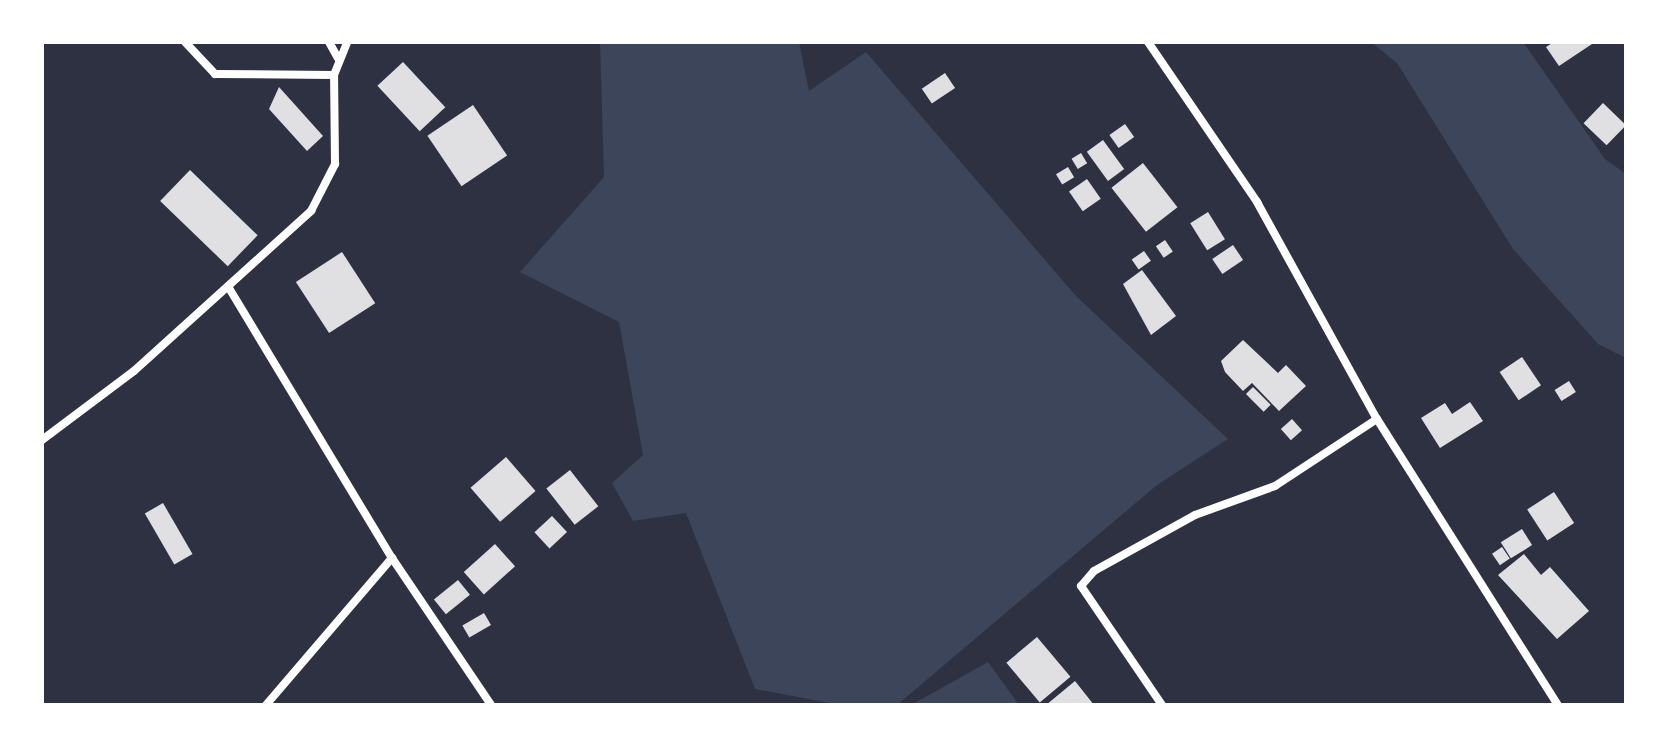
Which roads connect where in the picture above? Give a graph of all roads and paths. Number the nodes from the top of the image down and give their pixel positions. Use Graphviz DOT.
graph roads {
  1 [pos="185,42"];
  2 [pos="329,42"];
  3 [pos="347,42"];
  4 [pos="1148,42"];
  5 [pos="338,58"];
  6 [pos="334,75"];
  7 [pos="229,288"];
  8 [pos="1377,419"];
  9 [pos="42,440"];
  10 [pos="392,558"];
  11 [pos="266,705"];
  12 [pos="491,705"];
  13 [pos="1162,705"];
  14 [pos="1558,705"];
  1 -- 6 [label="street"];
  2 -- 5 [label="street"];
  3 -- 5 [label="street"];
  4 -- 8 [label="street"];
  5 -- 6 [label="street"];
  6 -- 7 [label="street"];
  7 -- 9 [label="street"];
  7 -- 10 [label="street"];
  8 -- 13 [label="street"];
  8 -- 14 [label="street"];
  10 -- 11 [label="street"];
  10 -- 12 [label="street"];
}
